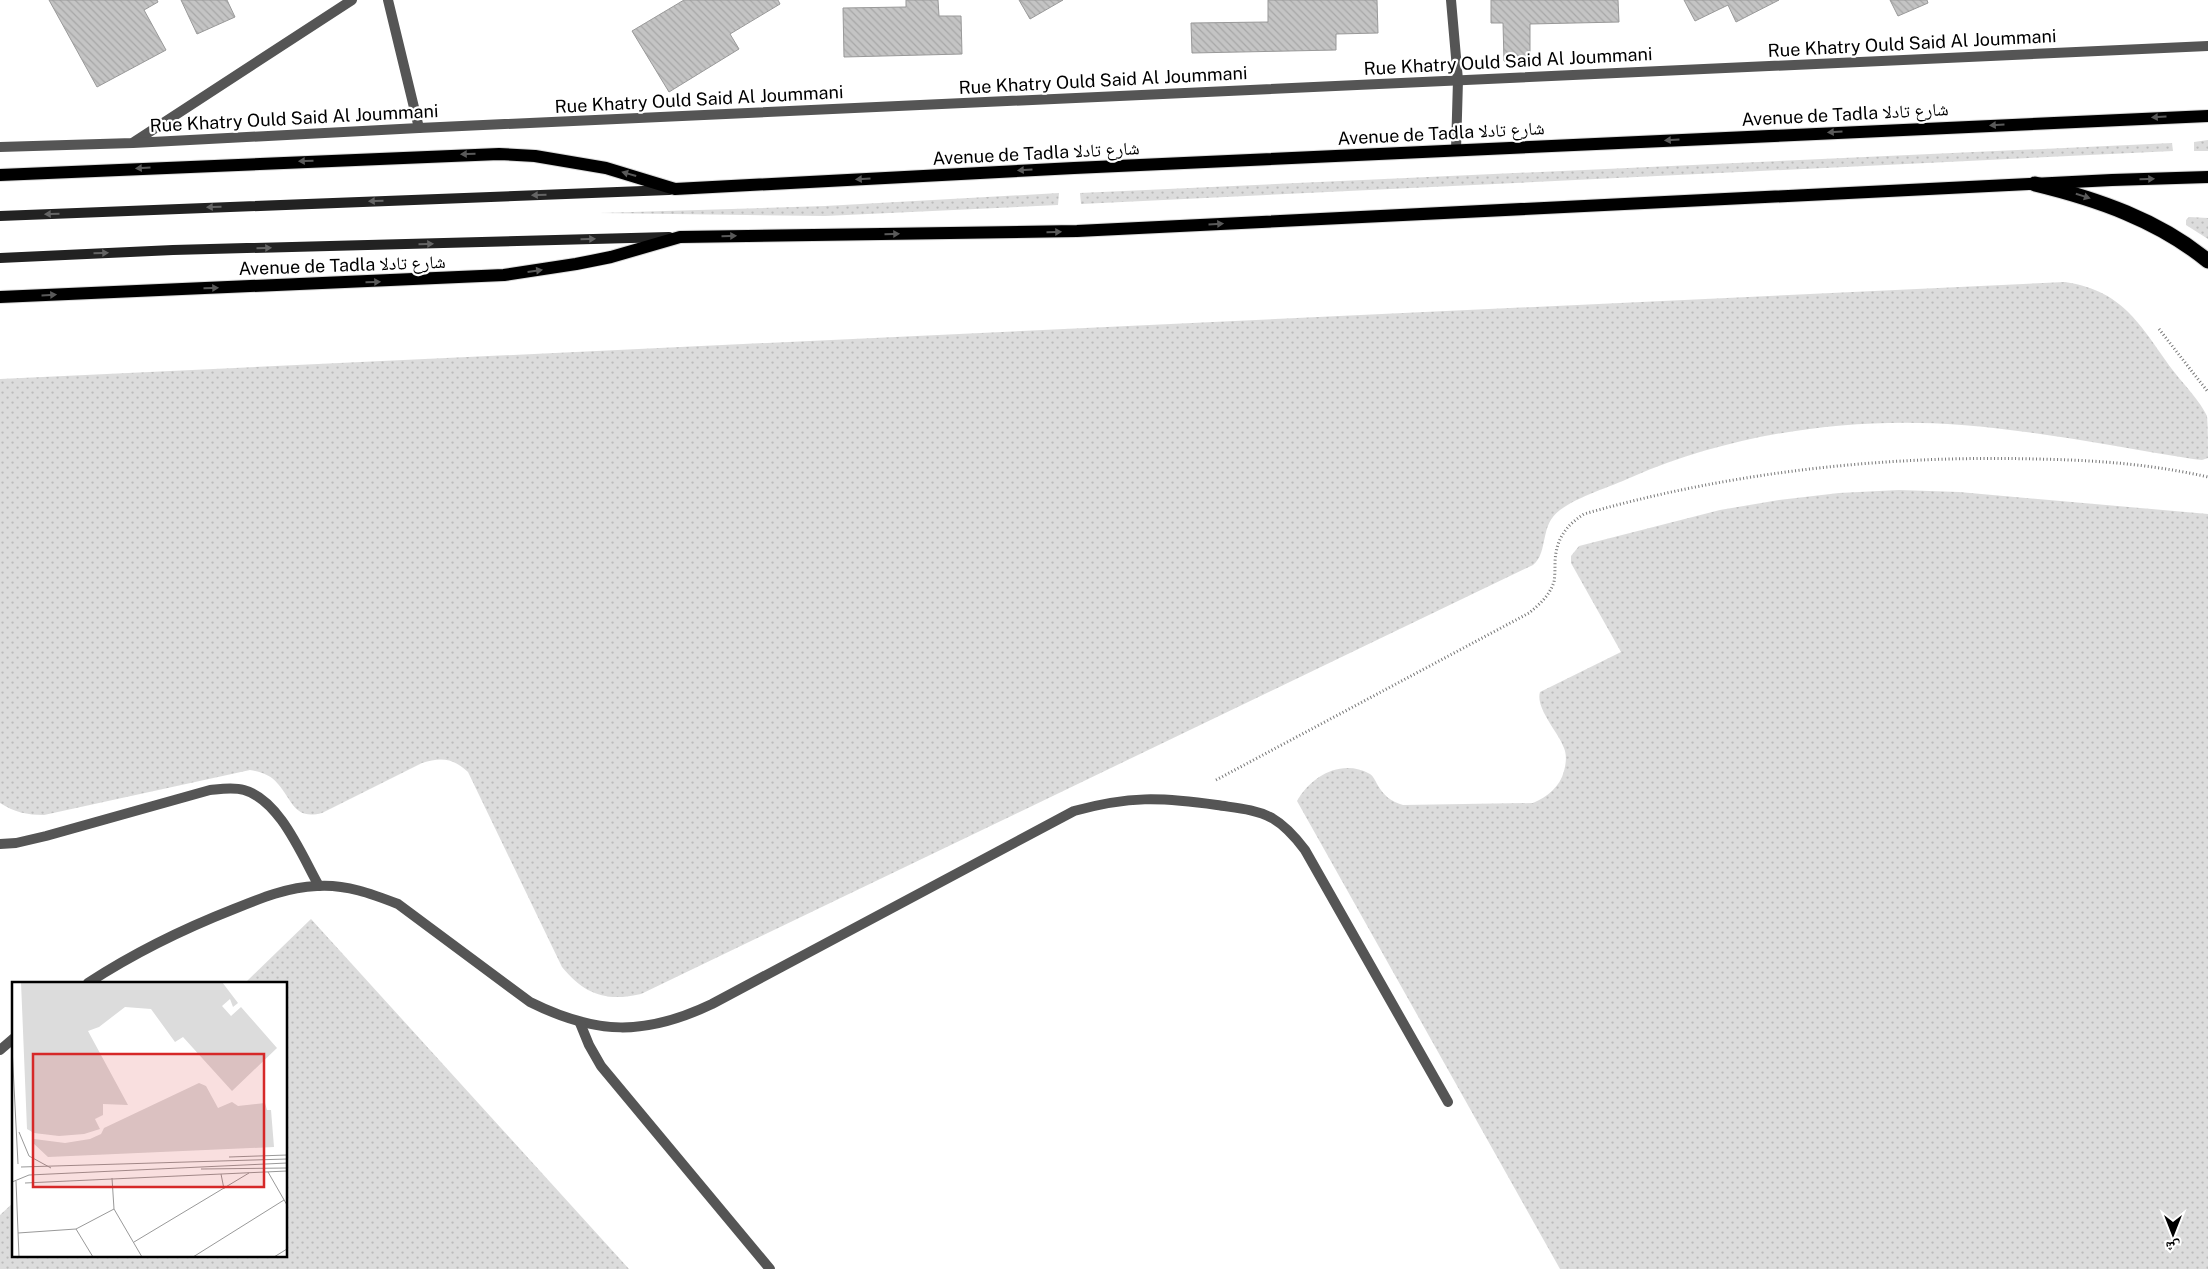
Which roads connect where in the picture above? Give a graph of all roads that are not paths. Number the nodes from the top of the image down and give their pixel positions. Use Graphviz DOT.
graph roads {
  1 [pos="352,0"];
  2 [pos="388,0"];
  3 [pos="1451,0"];
  4 [pos="2208,46"];
  5 [pos="1458,80"];
  6 [pos="2208,116"];
  7 [pos="419,128"];
  8 [pos="133,143"];
  9 [pos="0,147"];
  10 [pos="1456,150"];
  11 [pos="0,175"];
  12 [pos="2208,177"];
  13 [pos="2035,184"];
  14 [pos="675,189"];
  15 [pos="0,216"];
  16 [pos="680,237"];
  17 [pos="0,258"];
  18 [pos="2208,261"];
  19 [pos="0,297"];
  20 [pos="0,844"];
  21 [pos="318,886"];
  22 [pos="90,982"];
  23 [pos="580,1023"];
  24 [pos="12,1040"];
  25 [pos="0,1050"];
  26 [pos="1448,1102"];
  27 [pos="770,1269"];
  1 -- 8 [label="street"];
  2 -- 7 [label="street"];
  3 -- 5 [label="street"];
  4 -- 5 [label="street, Rue Khatry Ould Said Al Joummani"];
  5 -- 7 [label="street, Rue Khatry Ould Said Al Joummani"];
  5 -- 10 [label="street"];
  6 -- 10 [label="main road, Avenue de Tadla شارع تادلا, one-way"];
  7 -- 8 [label="street, Rue Khatry Ould Said Al Joummani"];
  8 -- 9 [label="street, Rue Khatry Ould Said Al Joummani"];
  10 -- 14 [label="main road, Avenue de Tadla شارع تادلا, one-way"];
  14 -- 11 [label="main road, Avenue de Tadla شارع تادلا, one-way"];
  13 -- 12 [label="main road, Avenue de Tadla شارع تادلا, one-way"];
  16 -- 13 [label="main road, Avenue de Tadla شارع تادلا, one-way"];
  13 -- 18 [label="highway, one-way"];
  14 -- 15 [label="main road, Avenue de Tadla شارع تادلا, one-way"];
  17 -- 16 [label="main road, Avenue de Tadla شارع تادلا, one-way"];
  19 -- 16 [label="main road, Avenue de Tadla شارع تادلا, one-way"];
  20 -- 21 [label="street"];
  21 -- 22 [label="street"];
  21 -- 23 [label="street"];
  23 -- 26 [label="street"];
  23 -- 27 [label="street"];
  24 -- 25 [label="street"];
}
